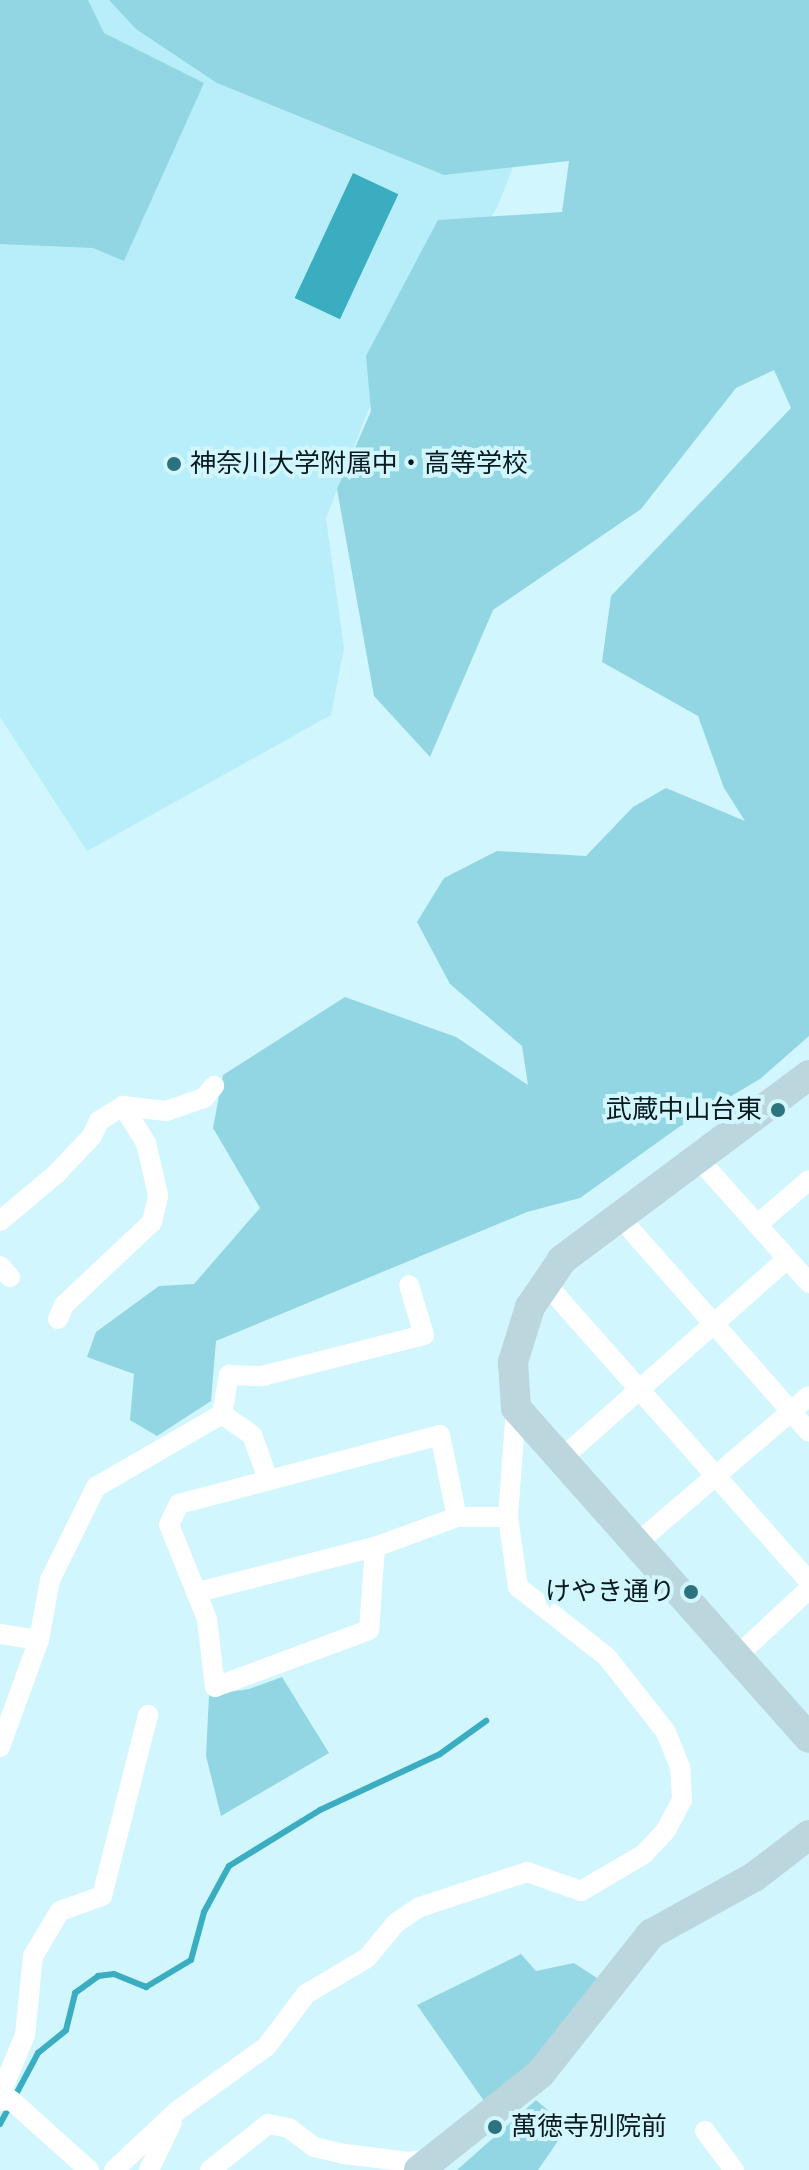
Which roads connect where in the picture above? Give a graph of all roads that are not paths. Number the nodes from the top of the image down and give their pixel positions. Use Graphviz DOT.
graph roads {
  1 [pos="809,1075"];
  2 [pos="214,1086"];
  3 [pos="123,1106"];
  4 [pos="696,1156"];
  5 [pos="809,1180"];
  6 [pos="617,1214"];
  7 [pos="0,1221"];
  8 [pos="758,1224"];
  9 [pos="787,1259"];
  10 [pos="809,1283"];
  11 [pos="546,1284"];
  12 [pos="409,1285"];
  13 [pos="58,1319"];
  14 [pos="712,1324"];
  15 [pos="640,1390"];
  16 [pos="809,1396"];
  17 [pos="516,1408"];
  18 [pos="791,1412"];
  19 [pos="222,1414"];
  20 [pos="809,1432"];
  21 [pos="562,1458"];
  22 [pos="714,1474"];
  23 [pos="268,1479"];
  24 [pos="457,1517"];
  25 [pos="508,1517"];
  26 [pos="637,1543"];
  27 [pos="375,1547"];
  28 [pos="809,1581"];
  29 [pos="809,1589"];
  30 [pos="198,1592"];
  31 [pos="0,1634"];
  32 [pos="39,1640"];
  33 [pos="737,1656"];
  34 [pos="148,1715"];
  35 [pos="5,1726"];
  36 [pos="809,1738"];
  37 [pos="0,1747"];
  38 [pos="809,1835"];
  39 [pos="0,2098"];
  40 [pos="177,2111"];
  41 [pos="705,2131"];
  42 [pos="427,2164"];
  43 [pos="89,2170"];
  44 [pos="114,2170"];
  45 [pos="149,2170"];
  46 [pos="210,2170"];
  47 [pos="734,2170"];
  1 -- 4 [label="street"];
  2 -- 3 [label="street"];
  3 -- 7 [label="street"];
  3 -- 13 [label="street"];
  4 -- 6 [label="street"];
  4 -- 8 [label="street"];
  5 -- 8 [label="street"];
  6 -- 11 [label="street"];
  6 -- 14 [label="street"];
  8 -- 9 [label="street"];
  9 -- 10 [label="street"];
  9 -- 14 [label="street"];
  11 -- 15 [label="street"];
  11 -- 17 [label="street"];
  12 -- 19 [label="street"];
  14 -- 15 [label="street"];
  14 -- 18 [label="street"];
  15 -- 21 [label="street"];
  15 -- 22 [label="street"];
  16 -- 18 [label="street"];
  17 -- 21 [label="street"];
  17 -- 25 [label="street"];
  18 -- 20 [label="street"];
  18 -- 22 [label="street"];
  19 -- 23 [label="street"];
  19 -- 32 [label="street"];
  21 -- 26 [label="street"];
  22 -- 26 [label="street"];
  22 -- 28 [label="street"];
  23 -- 24 [label="street"];
  23 -- 30 [label="street"];
  24 -- 25 [label="street"];
  24 -- 27 [label="street"];
  25 -- 40 [label="street"];
  26 -- 33 [label="street"];
  27 -- 30 [label="street"];
  27 -- 30 [label="street"];
  29 -- 33 [label="street"];
  31 -- 32 [label="street"];
  32 -- 35 [label="street"];
  33 -- 36 [label="street"];
  34 -- 39 [label="street"];
  35 -- 37 [label="street"];
  38 -- 42 [label="street"];
  39 -- 43 [label="street"];
  40 -- 44 [label="street"];
  40 -- 45 [label="street"];
  41 -- 47 [label="street"];
  42 -- 46 [label="street"];
}
